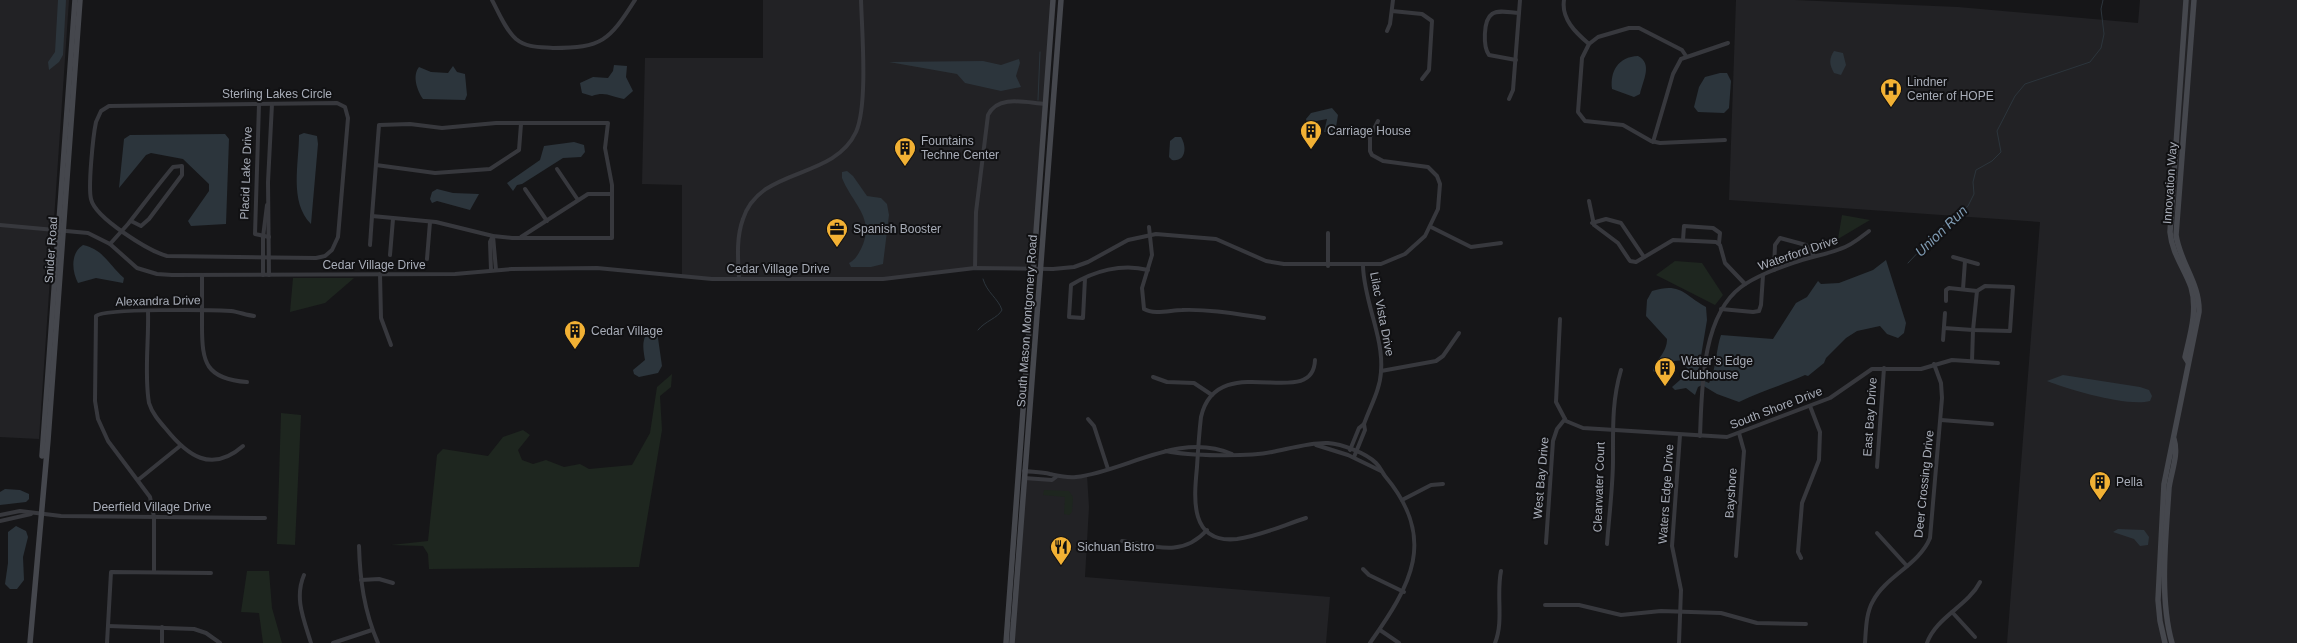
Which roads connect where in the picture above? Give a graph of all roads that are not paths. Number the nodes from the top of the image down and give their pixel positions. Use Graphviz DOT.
graph roads {
  1 [pos="75,0"];
  2 [pos="80,0"];
  3 [pos="492,0"];
  4 [pos="635,0"];
  5 [pos="861,0"];
  6 [pos="1053,0"];
  7 [pos="1060,0"];
  8 [pos="1393,0"];
  9 [pos="1520,0"];
  10 [pos="1564,0"];
  11 [pos="2186,0"];
  12 [pos="2194,0"];
  13 [pos="1392,11"];
  14 [pos="1519,13"];
  15 [pos="1387,31"];
  16 [pos="1728,43"];
  17 [pos="1589,44"];
  18 [pos="1686,56"];
  19 [pos="1516,60"];
  20 [pos="1422,79"];
  21 [pos="1510,99"];
  22 [pos="259,104"];
  23 [pos="272,104"];
  24 [pos="1046,104"];
  25 [pos="1378,121"];
  26 [pos="521,124"];
  27 [pos="1725,140"];
  28 [pos="1653,142"];
  29 [pos="376,165"];
  30 [pos="557,169"];
  31 [pos="268,189"];
  32 [pos="525,189"];
  33 [pos="612,194"];
  34 [pos="578,200"];
  35 [pos="1589,201"];
  36 [pos="372,216"];
  37 [pos="393,218"];
  38 [pos="131,221"];
  39 [pos="547,221"];
  40 [pos="430,222"];
  41 [pos="1592,223"];
  42 [pos="0,225"];
  43 [pos="1149,227"];
  44 [pos="1431,227"];
  45 [pos="60,230"];
  46 [pos="123,231"];
  47 [pos="1869,231"];
  48 [pos="1328,233"];
  49 [pos="1150,235"];
  50 [pos="263,236"];
  51 [pos="493,236"];
  52 [pos="269,237"];
  53 [pos="520,238"];
  54 [pos="1683,240"];
  55 [pos="1501,243"];
  56 [pos="1718,243"];
  57 [pos="110,244"];
  58 [pos="370,245"];
  59 [pos="390,255"];
  60 [pos="1814,256"];
  61 [pos="1644,257"];
  62 [pos="1953,257"];
  63 [pos="264,258"];
  64 [pos="269,258"];
  65 [pos="427,259"];
  66 [pos="1965,261"];
  67 [pos="1978,264"];
  68 [pos="1328,266"];
  69 [pos="1363,266"];
  70 [pos="975,268"];
  71 [pos="1033,268"];
  72 [pos="1041,269"];
  73 [pos="491,270"];
  74 [pos="496,270"];
  75 [pos="1148,270"];
  76 [pos="1774,270"];
  77 [pos="380,274"];
  78 [pos="202,275"];
  79 [pos="263,275"];
  80 [pos="269,275"];
  81 [pos="1763,275"];
  82 [pos="1085,278"];
  83 [pos="739,279"];
  84 [pos="1744,284"];
  85 [pos="1963,289"];
  86 [pos="1977,291"];
  87 [pos="1946,301"];
  88 [pos="1721,309"];
  89 [pos="148,311"];
  90 [pos="202,311"];
  91 [pos="1945,313"];
  92 [pos="254,316"];
  93 [pos="1264,318"];
  94 [pos="1560,319"];
  95 [pos="1944,328"];
  96 [pos="1973,330"];
  97 [pos="1459,333"];
  98 [pos="1943,340"];
  99 [pos="392,345"];
  100 [pos="1315,360"];
  101 [pos="1972,361"];
  102 [pos="2188,362"];
  103 [pos="1998,363"];
  104 [pos="1934,364"];
  105 [pos="1884,368"];
  106 [pos="1620,370"];
  107 [pos="1381,371"];
  108 [pos="1153,377"];
  109 [pos="248,382"];
  110 [pos="1212,395"];
  111 [pos="1810,406"];
  112 [pos="1088,419"];
  113 [pos="1565,419"];
  114 [pos="1940,420"];
  115 [pos="1364,424"];
  116 [pos="1992,424"];
  117 [pos="1612,430"];
  118 [pos="1739,433"];
  119 [pos="1680,435"];
  120 [pos="1700,436"];
  121 [pos="2174,439"];
  122 [pos="1316,445"];
  123 [pos="180,446"];
  124 [pos="243,446"];
  125 [pos="1350,449"];
  126 [pos="1198,451"];
  127 [pos="1356,452"];
  128 [pos="1348,455"];
  129 [pos="1354,457"];
  130 [pos="1877,467"];
  131 [pos="1108,469"];
  132 [pos="1381,471"];
  133 [pos="1022,475"];
  134 [pos="138,480"];
  135 [pos="1443,484"];
  136 [pos="1402,500"];
  137 [pos="31,514"];
  138 [pos="40,514"];
  139 [pos="0,515"];
  140 [pos="154,517"];
  141 [pos="265,518"];
  142 [pos="1306,518"];
  143 [pos="0,521"];
  144 [pos="1207,530"];
  145 [pos="1877,533"];
  146 [pos="1122,541"];
  147 [pos="1546,542"];
  148 [pos="1607,544"];
  149 [pos="359,546"];
  150 [pos="1736,556"];
  151 [pos="1801,558"];
  152 [pos="1907,566"];
  153 [pos="1363,569"];
  154 [pos="1501,571"];
  155 [pos="154,572"];
  156 [pos="211,573"];
  157 [pos="304,575"];
  158 [pos="361,580"];
  159 [pos="1980,582"];
  160 [pos="393,583"];
  161 [pos="1404,592"];
  162 [pos="1545,605"];
  163 [pos="1952,612"];
  164 [pos="1681,613"];
  165 [pos="1806,624"];
  166 [pos="108,626"];
  167 [pos="162,628"];
  168 [pos="372,630"];
  169 [pos="1380,630"];
  170 [pos="1975,636"];
  171 [pos="30,643"];
  172 [pos="107,643"];
  173 [pos="162,643"];
  174 [pos="220,643"];
  175 [pos="311,643"];
  176 [pos="333,643"];
  177 [pos="378,643"];
  178 [pos="1006,643"];
  179 [pos="1012,643"];
  180 [pos="1370,643"];
  181 [pos="1399,643"];
  182 [pos="1495,643"];
  183 [pos="1679,643"];
  184 [pos="1865,643"];
  185 [pos="1927,643"];
  186 [pos="2165,643"];
  187 [pos="2172,643"];
  1 -- 45 [label="main road, Snider Road"];
  2 -- 45 [label="main road, Snider Road"];
  3 -- 4 [label="street"];
  5 -- 83 [label="street"];
  6 -- 24 [label="main road, South Mason Montgomery Road"];
  7 -- 72 [label="main road, South Mason Montgomery Road"];
  8 -- 13 [label="street"];
  9 -- 14 [label="street"];
  10 -- 17 [label="street"];
  11 -- 102 [label="main road, Innovation Way"];
  12 -- 102 [label="main road, Innovation Way"];
  13 -- 15 [label="street"];
  13 -- 20 [label="street"];
  14 -- 19 [label="street"];
  14 -- 19 [label="street"];
  16 -- 18 [label="street"];
  17 -- 18 [label="street"];
  17 -- 28 [label="street"];
  18 -- 28 [label="street"];
  19 -- 21 [label="street"];
  22 -- 23 [label="street, Sterling Lakes Circle"];
  22 -- 46 [label="street, Sterling Lakes Circle"];
  22 -- 50 [label="street, Placid Lake Drive"];
  23 -- 31 [label="street, Placid Lake Drive"];
  23 -- 64 [label="street, Sterling Lakes Circle"];
  24 -- 70 [label="street"];
  24 -- 71 [label="main road, South Mason Montgomery Road"];
  25 -- 44 [label="street, Cedar Village Drive"];
  26 -- 29 [label="street"];
  26 -- 29 [label="street"];
  26 -- 33 [label="street"];
  27 -- 28 [label="street"];
  29 -- 36 [label="street"];
  30 -- 34 [label="street"];
  31 -- 50 [label="street, Placid Lake Drive"];
  31 -- 52 [label="street, Placid Lake Drive"];
  32 -- 39 [label="street"];
  33 -- 34 [label="street"];
  33 -- 53 [label="street"];
  34 -- 39 [label="street"];
  35 -- 41 [label="street"];
  36 -- 37 [label="street"];
  36 -- 58 [label="street"];
  37 -- 40 [label="street"];
  37 -- 59 [label="street"];
  38 -- 38 [label="street"];
  38 -- 46 [label="street"];
  39 -- 53 [label="street"];
  40 -- 51 [label="street"];
  40 -- 65 [label="street"];
  41 -- 61 [label="street"];
  41 -- 61 [label="street"];
  42 -- 45 [label="street, Cedar Village Drive"];
  43 -- 49 [label="street"];
  44 -- 55 [label="street"];
  44 -- 69 [label="street, Cedar Village Drive"];
  45 -- 57 [label="street, Cedar Village Drive"];
  45 -- 138 [label="main road, Snider Road"];
  46 -- 57 [label="street"];
  46 -- 63 [label="street, Sterling Lakes Circle"];
  47 -- 60 [label="street, Waterford Drive"];
  48 -- 68 [label="street"];
  49 -- 68 [label="street, Cedar Village Drive"];
  49 -- 72 [label="street, Cedar Village Drive"];
  49 -- 75 [label="street"];
  50 -- 52 [label="street"];
  50 -- 63 [label="street, Placid Lake Drive"];
  51 -- 53 [label="street"];
  51 -- 73 [label="street"];
  51 -- 74 [label="street"];
  52 -- 64 [label="street, Placid Lake Drive"];
  54 -- 56 [label="street"];
  54 -- 56 [label="street"];
  54 -- 61 [label="street"];
  56 -- 84 [label="street"];
  57 -- 78 [label="street, Cedar Village Drive"];
  60 -- 76 [label="street, Waterford Drive"];
  60 -- 76 [label="street"];
  62 -- 66 [label="street"];
  63 -- 64 [label="street, Sterling Lakes Circle"];
  63 -- 79 [label="street, Placid Lake Drive"];
  64 -- 80 [label="street, Placid Lake Drive"];
  66 -- 67 [label="street"];
  66 -- 85 [label="street"];
  68 -- 69 [label="street, Cedar Village Drive"];
  69 -- 107 [label="street, Lilac Vista Drive"];
  70 -- 71 [label="street, Cedar Village Drive"];
  70 -- 83 [label="street, Cedar Village Drive"];
  71 -- 72 [label="street, Cedar Village Drive"];
  71 -- 133 [label="main road, South Mason Montgomery Road"];
  72 -- 133 [label="main road, South Mason Montgomery Road"];
  73 -- 74 [label="street, Cedar Village Drive"];
  73 -- 77 [label="street, Cedar Village Drive"];
  74 -- 83 [label="street, Cedar Village Drive"];
  75 -- 82 [label="street"];
  75 -- 93 [label="street"];
  76 -- 81 [label="street, Waterford Drive"];
  77 -- 80 [label="street, Cedar Village Drive"];
  77 -- 99 [label="street"];
  78 -- 79 [label="street, Cedar Village Drive"];
  78 -- 90 [label="street"];
  79 -- 80 [label="street, Cedar Village Drive"];
  81 -- 84 [label="street, Waterford Drive"];
  81 -- 88 [label="street"];
  82 -- 82 [label="street"];
  84 -- 88 [label="street, Waterford Drive"];
  85 -- 86 [label="street"];
  85 -- 87 [label="street"];
  86 -- 96 [label="street"];
  86 -- 96 [label="street"];
  88 -- 120 [label="street, Waterford Drive"];
  89 -- 90 [label="street, Alexandra Drive"];
  89 -- 123 [label="street"];
  89 -- 134 [label="street, Alexandra Drive"];
  90 -- 92 [label="street, Alexandra Drive"];
  90 -- 109 [label="street"];
  91 -- 95 [label="street"];
  94 -- 113 [label="street"];
  95 -- 96 [label="street"];
  95 -- 98 [label="street"];
  96 -- 101 [label="street"];
  97 -- 107 [label="street"];
  100 -- 110 [label="street"];
  101 -- 103 [label="street, South Shore Drive"];
  101 -- 104 [label="street, South Shore Drive"];
  102 -- 121 [label="main road, Innovation Way"];
  104 -- 105 [label="street, South Shore Drive"];
  104 -- 114 [label="street, Deer Crossing Drive"];
  105 -- 111 [label="street, South Shore Drive"];
  105 -- 130 [label="street, East Bay Drive"];
  106 -- 117 [label="street, Clearwater Court"];
  107 -- 115 [label="street, Lilac Vista Drive"];
  108 -- 110 [label="street"];
  110 -- 126 [label="street"];
  111 -- 118 [label="street, South Shore Drive"];
  111 -- 151 [label="street"];
  112 -- 131 [label="street"];
  113 -- 117 [label="street, South Shore Drive"];
  113 -- 147 [label="street, West Bay Drive"];
  114 -- 116 [label="street"];
  114 -- 152 [label="street, Deer Crossing Drive"];
  115 -- 125 [label="street, Lilac Vista Drive"];
  115 -- 127 [label="street, Lilac Vista Drive"];
  117 -- 119 [label="street, South Shore Drive"];
  117 -- 148 [label="street, Clearwater Court"];
  118 -- 120 [label="street, South Shore Drive"];
  118 -- 150 [label="street, Bayshore"];
  119 -- 120 [label="street, South Shore Drive"];
  119 -- 164 [label="street, Waters Edge Drive"];
  121 -- 186 [label="main road, Innovation Way"];
  121 -- 187 [label="main road, Innovation Way"];
  122 -- 125 [label="street"];
  122 -- 126 [label="street"];
  122 -- 128 [label="street"];
  123 -- 124 [label="street"];
  123 -- 134 [label="street"];
  125 -- 127 [label="street"];
  125 -- 128 [label="street, Lilac Vista Drive"];
  126 -- 131 [label="street"];
  126 -- 144 [label="street"];
  127 -- 129 [label="street, Lilac Vista Drive"];
  127 -- 132 [label="street"];
  128 -- 129 [label="street"];
  129 -- 132 [label="street"];
  131 -- 133 [label="street"];
  132 -- 136 [label="street"];
  133 -- 178 [label="main road, South Mason Montgomery Road"];
  133 -- 179 [label="main road, South Mason Montgomery Road"];
  134 -- 140 [label="street, Alexandra Drive"];
  135 -- 136 [label="street"];
  136 -- 161 [label="street"];
  137 -- 138 [label="street, Deerfield Village Drive"];
  137 -- 139 [label="street"];
  137 -- 143 [label="street"];
  138 -- 140 [label="street, Deerfield Village Drive"];
  138 -- 171 [label="main road, Snider Road"];
  140 -- 141 [label="street, Deerfield Village Drive"];
  140 -- 155 [label="street, Alexandra Drive"];
  142 -- 144 [label="street"];
  144 -- 146 [label="street"];
  145 -- 152 [label="street"];
  149 -- 158 [label="street"];
  152 -- 184 [label="street, Deer Crossing Drive"];
  153 -- 161 [label="street"];
  154 -- 182 [label="street"];
  155 -- 156 [label="street"];
  155 -- 166 [label="street"];
  157 -- 175 [label="street"];
  158 -- 160 [label="street"];
  158 -- 168 [label="street"];
  159 -- 163 [label="street"];
  161 -- 169 [label="street"];
  162 -- 164 [label="street"];
  163 -- 170 [label="street"];
  163 -- 185 [label="street"];
  164 -- 165 [label="street"];
  164 -- 183 [label="street, Waters Edge Drive"];
  166 -- 167 [label="street"];
  166 -- 172 [label="street"];
  167 -- 173 [label="street"];
  167 -- 174 [label="street"];
  168 -- 176 [label="street"];
  168 -- 177 [label="street"];
  169 -- 180 [label="street"];
  169 -- 181 [label="street"];
}
